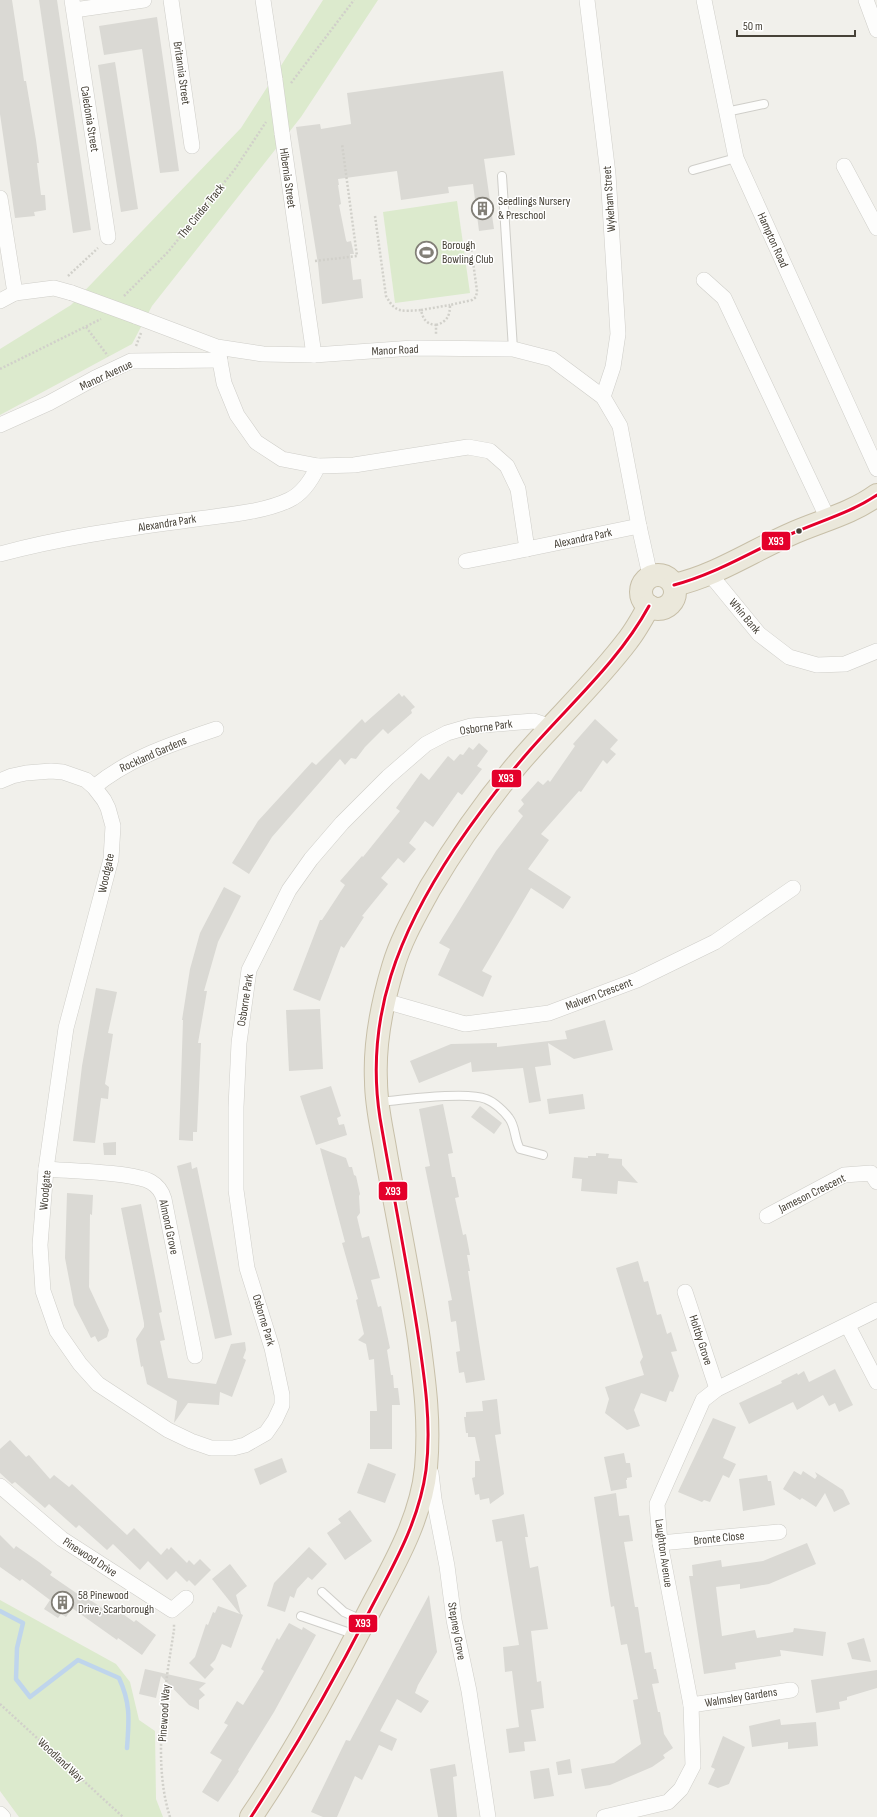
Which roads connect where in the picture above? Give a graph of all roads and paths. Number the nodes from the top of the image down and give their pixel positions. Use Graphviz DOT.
graph roads {
  1 [pos="144,0"];
  2 [pos="171,0"];
  3 [pos="263,0"];
  4 [pos="354,0"];
  5 [pos="587,0"];
  6 [pos="704,0"];
  7 [pos="866,0"];
  8 [pos="73,5"];
  9 [pos="877,30"];
  10 [pos="290,84"];
  11 [pos="764,104"];
  12 [pos="726,112"];
  13 [pos="269,117"];
  14 [pos="342,144"];
  15 [pos="192,146"];
  16 [pos="736,158"];
  17 [pos="844,166"];
  18 [pos="693,170"];
  19 [pos="502,176"];
  20 [pos="0,198"];
  21 [pos="375,216"];
  22 [pos="877,228"];
  23 [pos="108,237"];
  24 [pos="470,240"];
  25 [pos="300,263"];
  26 [pos="704,280"];
  27 [pos="54,288"];
  28 [pos="15,293"];
  29 [pos="123,297"];
  30 [pos="0,301"];
  31 [pos="450,305"];
  32 [pos="421,310"];
  33 [pos="106,313"];
  34 [pos="140,318"];
  35 [pos="436,326"];
  36 [pos="86,327"];
  37 [pos="437,348"];
  38 [pos="513,349"];
  39 [pos="218,354"];
  40 [pos="314,355"];
  41 [pos="131,361"];
  42 [pos="117,367"];
  43 [pos="0,369"];
  44 [pos="603,397"];
  45 [pos="0,425"];
  46 [pos="318,466"];
  47 [pos="877,469"];
  48 [pos="877,495"];
  49 [pos="828,519"];
  50 [pos="639,526"];
  51 [pos="527,549"];
  52 [pos="0,554"];
  53 [pos="466,561"];
  54 [pos="709,573"];
  55 [pos="652,576"];
  56 [pos="674,585"];
  57 [pos="649,606"];
  58 [pos="877,651"];
  59 [pos="552,727"];
  60 [pos="216,729"];
  61 [pos="0,781"];
  62 [pos="94,786"];
  63 [pos="793,888"];
  64 [pos="385,1001"];
  65 [pos="377,1103"];
  66 [pos="543,1155"];
  67 [pos="46,1169"];
  68 [pos="877,1182"];
  69 [pos="766,1216"];
  70 [pos="685,1292"];
  71 [pos="877,1310"];
  72 [pos="848,1326"];
  73 [pos="195,1356"];
  74 [pos="877,1382"];
  75 [pos="717,1388"];
  76 [pos="275,1420"];
  77 [pos="428,1444"];
  78 [pos="0,1486"];
  79 [pos="779,1532"];
  80 [pos="660,1543"];
  81 [pos="322,1592"];
  82 [pos="186,1598"];
  83 [pos="172,1610"];
  84 [pos="301,1616"];
  85 [pos="361,1629"];
  86 [pos="791,1690"];
  87 [pos="0,1704"];
  88 [pos="691,1705"];
  89 [pos="0,1814"];
  90 [pos="3,1817"];
  91 [pos="123,1817"];
  92 [pos="170,1817"];
  93 [pos="251,1817"];
  94 [pos="488,1817"];
  95 [pos="604,1817"];
  1 -- 8 [label="street"];
  2 -- 15 [label="street, Britannia Street"];
  3 -- 25 [label="street, Hibernia Street, bridge"];
  4 -- 10 [label="path"];
  5 -- 44 [label="street, Wykeham Street"];
  6 -- 12 [label="street, Hampton Road"];
  7 -- 9 [label="street"];
  8 -- 23 [label="street, Caledonia Street"];
  11 -- 12 [label="lane"];
  12 -- 16 [label="street, Hampton Road"];
  13 -- 29 [label="path, The Cinder Track"];
  14 -- 25 [label="path"];
  16 -- 18 [label="lane"];
  16 -- 47 [label="street, Hampton Road"];
  17 -- 22 [label="street"];
  19 -- 38 [label="lane"];
  20 -- 28 [label="street"];
  21 -- 32 [label="path"];
  23 -- 27 [label="path"];
  24 -- 31 [label="path"];
  25 -- 40 [label="street, Hibernia Street"];
  26 -- 49 [label="street"];
  27 -- 28 [label="street, Manor Road"];
  27 -- 34 [label="street, Manor Road, bridge"];
  28 -- 30 [label="street, Manor Road"];
  31 -- 32 [label="path"];
  31 -- 35 [label="path"];
  32 -- 35 [label="path"];
  33 -- 36 [label="path"];
  34 -- 39 [label="street, Manor Road"];
  34 -- 41 [label="path"];
  35 -- 37 [label="path"];
  36 -- 42 [label="path"];
  36 -- 43 [label="path"];
  37 -- 38 [label="street, Manor Road"];
  37 -- 40 [label="street, Manor Road"];
  38 -- 44 [label="street, Manor Road"];
  39 -- 40 [label="street, Manor Road"];
  39 -- 41 [label="street, Manor Avenue"];
  39 -- 46 [label="street"];
  41 -- 42 [label="street, Manor Avenue"];
  42 -- 45 [label="street, Manor Avenue"];
  44 -- 50 [label="street, Manor Road"];
  46 -- 51 [label="street"];
  46 -- 52 [label="street, Alexandra Park"];
  48 -- 49 [label="highway"];
  49 -- 54 [label="highway"];
  50 -- 51 [label="street, Alexandra Park"];
  50 -- 55 [label="street, Manor Road"];
  51 -- 53 [label="street, Alexandra Park"];
  54 -- 56 [label="highway"];
  54 -- 58 [label="street, Whin Bank"];
  55 -- 56 [label="highway"];
  55 -- 57 [label="highway"];
  56 -- 57 [label="highway"];
  57 -- 59 [label="highway"];
  59 -- 64 [label="highway"];
  59 -- 76 [label="street, Osborne Park"];
  60 -- 62 [label="street, Rockland Gardens"];
  61 -- 62 [label="street"];
  62 -- 67 [label="street, Woodgate"];
  63 -- 64 [label="street, Malvern Crescent"];
  64 -- 65 [label="highway"];
  65 -- 66 [label="lane"];
  65 -- 77 [label="highway"];
  67 -- 73 [label="street, Almond Grove"];
  67 -- 76 [label="street, Woodgate"];
  68 -- 69 [label="street, Jameson Crescent"];
  70 -- 75 [label="street, Holtby Grove"];
  71 -- 72 [label="street"];
  72 -- 74 [label="street"];
  72 -- 75 [label="street, Laughton Avenue"];
  75 -- 80 [label="street, Laughton Avenue"];
  77 -- 85 [label="highway"];
  77 -- 94 [label="street, Stepney Grove"];
  78 -- 83 [label="street, Pinewood Drive"];
  79 -- 80 [label="street, Bronte Close"];
  80 -- 88 [label="street, Laughton Avenue"];
  81 -- 85 [label="lane"];
  82 -- 83 [label="street"];
  83 -- 92 [label="path, Pinewood Way"];
  84 -- 85 [label="lane"];
  85 -- 93 [label="highway"];
  86 -- 88 [label="street, Walmsley Gardens"];
  87 -- 91 [label="path, Woodland Way"];
  88 -- 95 [label="street, Laughton Avenue"];
  89 -- 90 [label="street"];
}
